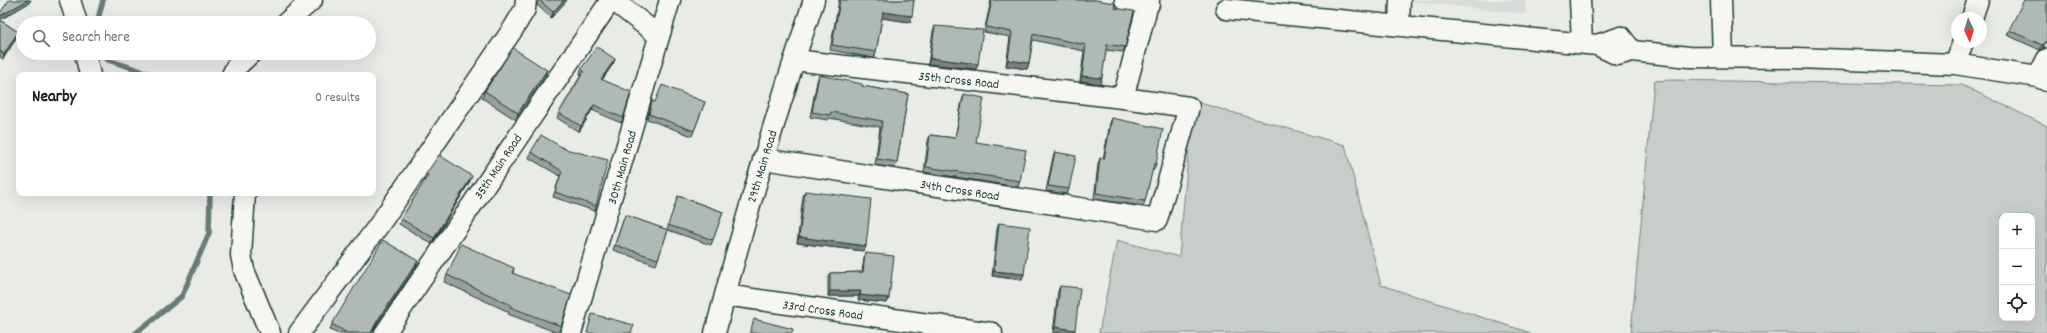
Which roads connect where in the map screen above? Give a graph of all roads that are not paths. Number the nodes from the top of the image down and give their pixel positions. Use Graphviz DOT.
graph roads {
  1 [pos="70,0"];
  2 [pos="312,0"];
  3 [pos="526,0"];
  4 [pos="612,0"];
  5 [pos="670,0"];
  6 [pos="814,0"];
  7 [pos="1125,0"];
  8 [pos="1400,0"];
  9 [pos="1580,0"];
  10 [pos="1721,0"];
  11 [pos="1978,0"];
  12 [pos="1149,2"];
  13 [pos="1311,8"];
  14 [pos="1226,9"];
  15 [pos="1974,12"];
  16 [pos="75,16"];
  17 [pos="294,16"];
  18 [pos="1399,26"];
  19 [pos="659,36"];
  20 [pos="1589,44"];
  21 [pos="1961,48"];
  22 [pos="1723,57"];
  23 [pos="87,60"];
  24 [pos="244,60"];
  25 [pos="794,60"];
  26 [pos="1955,64"];
  27 [pos="89,72"];
  28 [pos="234,72"];
  29 [pos="2044,72"];
  30 [pos="1123,98"];
  31 [pos="763,159"];
  32 [pos="245,196"];
  33 [pos="1157,220"];
  34 [pos="725,295"];
  35 [pos="870,324"];
  36 [pos="270,333"];
  37 [pos="299,333"];
  38 [pos="385,333"];
  39 [pos="572,333"];
  40 [pos="715,333"];
  41 [pos="992,333"];
  1 -- 16 [label="street"];
  2 -- 17 [label="street"];
  3 -- 37 [label="street"];
  4 -- 19 [label="street"];
  4 -- 38 [label="street, 35th Main Road"];
  5 -- 19 [label="street, 30th Main Road"];
  6 -- 25 [label="street, 29th Main Road"];
  7 -- 12 [label="street"];
  8 -- 18 [label="street"];
  9 -- 20 [label="street"];
  10 -- 22 [label="street"];
  11 -- 15 [label="street"];
  12 -- 30 [label="street"];
  13 -- 14 [label="street"];
  13 -- 18 [label="street"];
  18 -- 20 [label="street"];
  19 -- 39 [label="street, 30th Main Road"];
  20 -- 22 [label="street"];
  21 -- 26 [label="street"];
  22 -- 26 [label="street"];
  23 -- 27 [label="street"];
  24 -- 28 [label="street"];
  25 -- 30 [label="street, 35th Cross Road"];
  25 -- 31 [label="street, 29th Main Road"];
  26 -- 29 [label="street"];
  30 -- 33 [label="street, 35th Cross Road"];
  31 -- 33 [label="street, 34th Cross Road"];
  31 -- 34 [label="street, 29th Main Road"];
  32 -- 36 [label="street"];
  34 -- 35 [label="street, 33rd Cross Road"];
  34 -- 40 [label="street, 29th Main Road"];
  35 -- 41 [label="street, 33rd Cross Road"];
}
